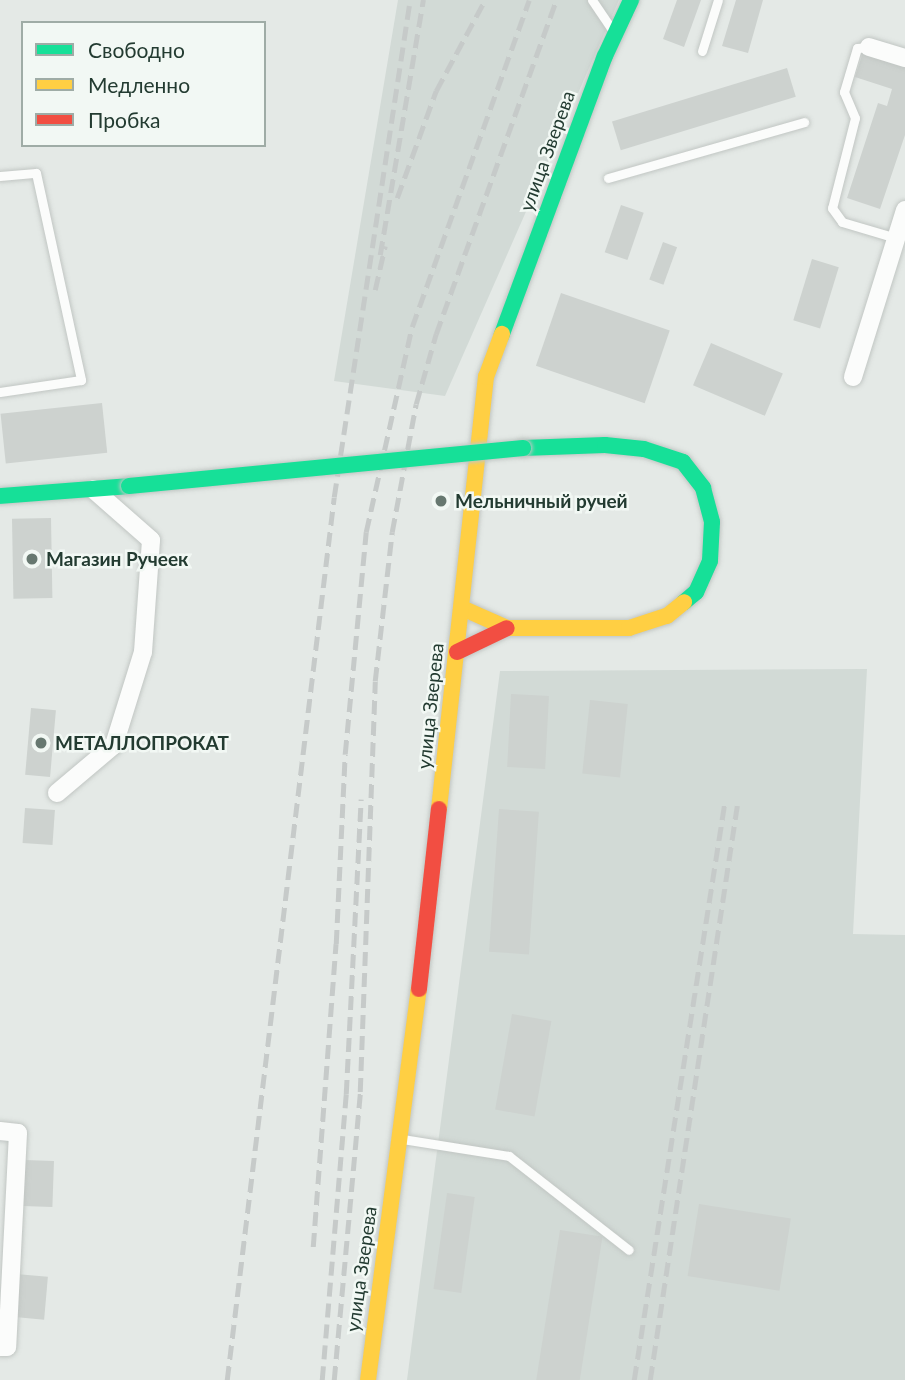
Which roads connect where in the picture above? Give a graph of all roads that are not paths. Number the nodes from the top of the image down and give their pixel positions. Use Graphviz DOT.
graph roads {
  1 [pos="593,0"];
  2 [pos="631,0"];
  3 [pos="718,0"];
  4 [pos="615,35"];
  5 [pos="869,47"];
  6 [pos="702,51"];
  7 [pos="905,58"];
  8 [pos="804,122"];
  9 [pos="0,176"];
  10 [pos="608,178"];
  11 [pos="905,210"];
  12 [pos="896,237"];
  13 [pos="853,377"];
  14 [pos="0,392"];
  15 [pos="93,489"];
  16 [pos="0,496"];
  17 [pos="462,608"];
  18 [pos="507,628"];
  19 [pos="457,652"];
  20 [pos="57,793"];
  21 [pos="0,1131"];
  22 [pos="401,1139"];
  23 [pos="629,1250"];
  24 [pos="0,1347"];
  25 [pos="368,1380"];
  1 -- 4 [label="lane"];
  2 -- 4 [label="main road, улица Зверева"];
  3 -- 6 [label="lane"];
  4 -- 17 [label="main road, улица Зверева"];
  5 -- 7 [label="street"];
  5 -- 12 [label="lane"];
  8 -- 10 [label="lane"];
  9 -- 14 [label="lane"];
  11 -- 12 [label="street"];
  12 -- 13 [label="street"];
  15 -- 16 [label="main road"];
  15 -- 18 [label="main road, bridge"];
  15 -- 20 [label="street"];
  17 -- 18 [label="main road"];
  17 -- 19 [label="main road, улица Зверева"];
  18 -- 19 [label="main road"];
  19 -- 22 [label="main road, улица Зверева"];
  21 -- 24 [label="street"];
  22 -- 23 [label="lane"];
  22 -- 25 [label="main road, улица Зверева"];
}
